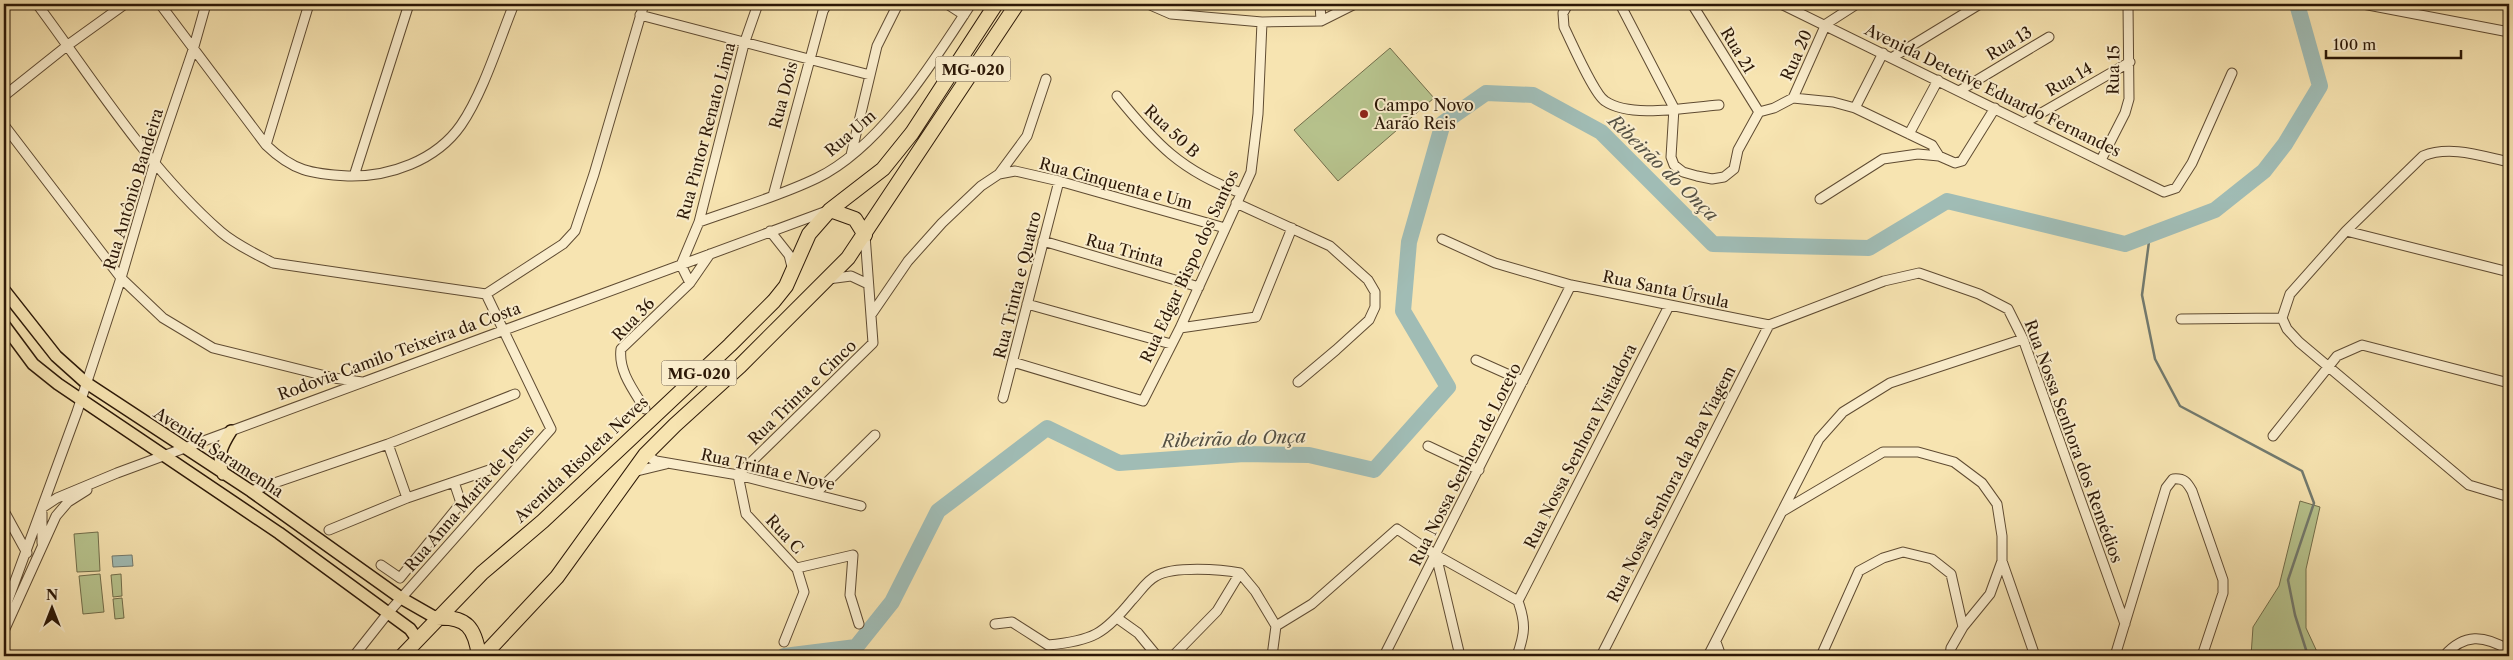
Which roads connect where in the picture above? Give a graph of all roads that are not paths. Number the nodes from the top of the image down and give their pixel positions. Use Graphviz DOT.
graph roads {
  1 [pos="37,4"];
  2 [pos="125,4"];
  3 [pos="160,4"];
  4 [pos="206,4"];
  5 [pos="309,4"];
  6 [pos="409,4"];
  7 [pos="514,4"];
  8 [pos="644,4"];
  9 [pos="758,4"];
  10 [pos="827,4"];
  11 [pos="898,4"];
  12 [pos="947,4"];
  13 [pos="971,4"];
  14 [pos="996,4"];
  15 [pos="1017,4"];
  16 [pos="1148,4"];
  17 [pos="1320,4"];
  18 [pos="1355,4"];
  19 [pos="1568,4"];
  20 [pos="1620,4"];
  21 [pos="1692,4"];
  22 [pos="1781,4"];
  23 [pos="1857,4"];
  24 [pos="1980,4"];
  25 [pos="2363,4"];
  26 [pos="2128,5"];
  27 [pos="640,15"];
  28 [pos="964,15"];
  29 [pos="1321,21"];
  30 [pos="1262,22"];
  31 [pos="1826,24"];
  32 [pos="2509,32"];
  33 [pos="2049,37"];
  34 [pos="744,44"];
  35 [pos="68,45"];
  36 [pos="193,50"];
  37 [pos="1883,53"];
  38 [pos="1892,57"];
  39 [pos="808,58"];
  40 [pos="2130,62"];
  41 [pos="2232,73"];
  42 [pos="870,75"];
  43 [pos="1046,79"];
  44 [pos="1938,80"];
  45 [pos="1959,91"];
  46 [pos="4,96"];
  47 [pos="1117,96"];
  48 [pos="1793,98"];
  49 [pos="1719,105"];
  50 [pos="1674,108"];
  51 [pos="1855,108"];
  52 [pos="1995,108"];
  53 [pos="1759,112"];
  54 [pos="2024,123"];
  55 [pos="4,125"];
  56 [pos="1909,134"];
  57 [pos="266,145"];
  58 [pos="851,155"];
  59 [pos="1939,156"];
  60 [pos="2101,160"];
  61 [pos="2509,162"];
  62 [pos="154,165"];
  63 [pos="998,174"];
  64 [pos="354,176"];
  65 [pos="1059,180"];
  66 [pos="1241,192"];
  67 [pos="773,196"];
  68 [pos="1820,199"];
  69 [pos="1236,203"];
  70 [pos="830,210"];
  71 [pos="699,222"];
  72 [pos="1225,228"];
  73 [pos="1292,228"];
  74 [pos="770,231"];
  75 [pos="2346,232"];
  76 [pos="865,235"];
  77 [pos="1442,239"];
  78 [pos="1043,242"];
  79 [pos="710,254"];
  80 [pos="681,265"];
  81 [pos="793,271"];
  82 [pos="2509,272"];
  83 [pos="121,278"];
  84 [pos="827,279"];
  85 [pos="690,283"];
  86 [pos="868,284"];
  87 [pos="1571,285"];
  88 [pos="1199,287"];
  89 [pos="4,290"];
  90 [pos="486,294"];
  91 [pos="1027,304"];
  92 [pos="1669,306"];
  93 [pos="871,315"];
  94 [pos="2282,318"];
  95 [pos="2180,319"];
  96 [pos="4,325"];
  97 [pos="1769,325"];
  98 [pos="1180,328"];
  99 [pos="504,331"];
  100 [pos="2023,339"];
  101 [pos="1171,344"];
  102 [pos="1476,360"];
  103 [pos="1013,362"];
  104 [pos="2330,367"];
  105 [pos="1523,381"];
  106 [pos="85,382"];
  107 [pos="363,382"];
  108 [pos="1298,382"];
  109 [pos="2509,383"];
  110 [pos="515,394"];
  111 [pos="1003,398"];
  112 [pos="80,401"];
  113 [pos="645,409"];
  114 [pos="232,431"];
  115 [pos="876,435"];
  116 [pos="2273,436"];
  117 [pos="388,444"];
  118 [pos="1428,446"];
  119 [pos="183,449"];
  120 [pos="645,455"];
  121 [pos="164,456"];
  122 [pos="668,463"];
  123 [pos="495,468"];
  124 [pos="1479,470"];
  125 [pos="633,472"];
  126 [pos="117,473"];
  127 [pos="223,474"];
  128 [pos="738,475"];
  129 [pos="454,482"];
  130 [pos="251,491"];
  131 [pos="815,494"];
  132 [pos="2509,496"];
  133 [pos="407,498"];
  134 [pos="861,506"];
  135 [pos="42,508"];
  136 [pos="4,511"];
  137 [pos="1783,511"];
  138 [pos="329,530"];
  139 [pos="42,545"];
  140 [pos="26,550"];
  141 [pos="1436,555"];
  142 [pos="2002,561"];
  143 [pos="381,565"];
  144 [pos="796,568"];
  145 [pos="29,573"];
  146 [pos="1240,573"];
  147 [pos="401,598"];
  148 [pos="1518,601"];
  149 [pos="4,611"];
  150 [pos="388,613"];
  151 [pos="436,618"];
  152 [pos="1117,618"];
  153 [pos="859,624"];
  154 [pos="995,624"];
  155 [pos="2125,624"];
  156 [pos="1276,626"];
  157 [pos="1963,627"];
  158 [pos="4,631"];
  159 [pos="417,639"];
  160 [pos="784,642"];
  161 [pos="1716,642"];
  162 [pos="2509,650"];
  163 [pos="1825,654"];
  164 [pos="354,656"];
  165 [pos="402,656"];
  166 [pos="479,656"];
  167 [pos="483,656"];
  168 [pos="1157,656"];
  169 [pos="1173,656"];
  170 [pos="1272,656"];
  171 [pos="1384,656"];
  172 [pos="1460,656"];
  173 [pos="1517,656"];
  174 [pos="1601,656"];
  175 [pos="1708,656"];
  176 [pos="1721,656"];
  177 [pos="1950,656"];
  178 [pos="2035,656"];
  179 [pos="2115,656"];
  180 [pos="2202,656"];
  181 [pos="2444,656"];
  1 -- 35 [label="street"];
  2 -- 35 [label="street"];
  3 -- 36 [label="street"];
  4 -- 36 [label="street, Rua Antônio Bandeira"];
  5 -- 57 [label="street"];
  6 -- 64 [label="street"];
  7 -- 64 [label="street"];
  8 -- 27 [label="street"];
  9 -- 34 [label="street, Rua Pintor Renato Lima"];
  10 -- 39 [label="street, Rua Dois"];
  11 -- 42 [label="street"];
  12 -- 28 [label="street"];
  13 -- 28 [label="street, Rua Um"];
  14 -- 70 [label="highway, Rodovia Camilo Teixeira da Costa / MG-020"];
  15 -- 76 [label="highway, MG-020"];
  16 -- 30 [label="street"];
  17 -- 29 [label="street"];
  18 -- 29 [label="street"];
  19 -- 50 [label="street"];
  20 -- 50 [label="street"];
  21 -- 53 [label="street, Rua 21"];
  22 -- 31 [label="street, Avenida Detetive Eduardo Fernandes"];
  23 -- 31 [label="street"];
  24 -- 38 [label="street"];
  25 -- 32 [label="street"];
  26 -- 40 [label="street, Rua 15"];
  27 -- 34 [label="street"];
  27 -- 90 [label="street"];
  28 -- 58 [label="street, Rua Um"];
  29 -- 30 [label="street"];
  30 -- 66 [label="street, Rua Edgar Bispo dos Santos"];
  31 -- 37 [label="street, Avenida Detetive Eduardo Fernandes"];
  31 -- 48 [label="street, Rua 20"];
  33 -- 45 [label="street, Rua 13"];
  34 -- 39 [label="street"];
  34 -- 71 [label="street, Rua Pintor Renato Lima"];
  35 -- 46 [label="street"];
  35 -- 62 [label="street"];
  36 -- 57 [label="street"];
  36 -- 62 [label="street, Rua Antônio Bandeira"];
  37 -- 38 [label="street, Avenida Detetive Eduardo Fernandes"];
  37 -- 51 [label="street"];
  38 -- 44 [label="street, Avenida Detetive Eduardo Fernandes"];
  39 -- 42 [label="street"];
  39 -- 67 [label="street, Rua Dois"];
  40 -- 54 [label="street, Rua 14"];
  40 -- 60 [label="street, Rua 15"];
  41 -- 60 [label="street, Avenida Detetive Eduardo Fernandes"];
  42 -- 58 [label="street"];
  43 -- 63 [label="street, Rua Cinquenta e Um"];
  44 -- 45 [label="street, Avenida Detetive Eduardo Fernandes"];
  44 -- 56 [label="street"];
  45 -- 52 [label="street, Avenida Detetive Eduardo Fernandes"];
  47 -- 66 [label="street, Rua 50 B"];
  48 -- 51 [label="street"];
  48 -- 53 [label="street"];
  49 -- 50 [label="street"];
  50 -- 53 [label="street"];
  51 -- 56 [label="street"];
  52 -- 54 [label="street, Avenida Detetive Eduardo Fernandes"];
  52 -- 59 [label="street"];
  54 -- 60 [label="street, Avenida Detetive Eduardo Fernandes"];
  55 -- 83 [label="street"];
  56 -- 59 [label="street"];
  57 -- 64 [label="street"];
  58 -- 67 [label="street, Rua Um"];
  59 -- 68 [label="street"];
  61 -- 75 [label="street"];
  62 -- 83 [label="street, Rua Antônio Bandeira"];
  62 -- 90 [label="street"];
  63 -- 65 [label="street, Rua Cinquenta e Um"];
  63 -- 93 [label="street, Rua Cinquenta e Um"];
  65 -- 72 [label="street, Rua Cinquenta e Um"];
  65 -- 78 [label="street, Rua Trinta e Quatro"];
  66 -- 69 [label="street, Rua Edgar Bispo dos Santos"];
  67 -- 71 [label="street, Rua Um"];
  69 -- 72 [label="street, Rua Edgar Bispo dos Santos"];
  69 -- 73 [label="street"];
  70 -- 74 [label="street, Rodovia Camilo Teixeira da Costa"];
  70 -- 76 [label="highway"];
  70 -- 81 [label="highway, Avenida Risoleta Neves / MG-020"];
  71 -- 80 [label="street, Rua Pintor Renato Lima"];
  72 -- 88 [label="street, Rua Edgar Bispo dos Santos"];
  73 -- 98 [label="street"];
  73 -- 108 [label="street"];
  74 -- 79 [label="street, Rodovia Camilo Teixeira da Costa"];
  74 -- 81 [label="street"];
  75 -- 82 [label="street"];
  75 -- 94 [label="street"];
  76 -- 84 [label="highway, MG-020"];
  76 -- 86 [label="street, Rua Trinta e Cinco"];
  77 -- 87 [label="street, Rua Santa Úrsula"];
  78 -- 88 [label="street, Rua Trinta"];
  78 -- 91 [label="street, Rua Trinta e Quatro"];
  79 -- 80 [label="street, Rodovia Camilo Teixeira da Costa"];
  79 -- 85 [label="street, Rua 36"];
  80 -- 85 [label="street"];
  80 -- 99 [label="street, Rodovia Camilo Teixeira da Costa"];
  81 -- 151 [label="highway, Avenida Risoleta Neves / MG-020"];
  83 -- 106 [label="street, Rua Antônio Bandeira"];
  83 -- 107 [label="street"];
  84 -- 86 [label="street"];
  84 -- 120 [label="highway, MG-020"];
  85 -- 113 [label="street, Rua 36"];
  86 -- 93 [label="street, Rua Trinta e Cinco"];
  87 -- 92 [label="street, Rua Santa Úrsula"];
  87 -- 105 [label="street, Rua Nossa Senhora de Loreto"];
  88 -- 98 [label="street, Rua Edgar Bispo dos Santos"];
  89 -- 106 [label="main road, Avenida Saramenha"];
  90 -- 99 [label="street, Rua Anna Maria de Jesus"];
  91 -- 101 [label="street"];
  91 -- 103 [label="street, Rua Trinta e Quatro"];
  92 -- 97 [label="street, Rua Santa Úrsula"];
  92 -- 148 [label="street, Rua Nossa Senhora Visitadora"];
  93 -- 128 [label="street, Rua Trinta e Cinco"];
  94 -- 95 [label="street"];
  94 -- 104 [label="street"];
  96 -- 112 [label="main road, Avenida Saramenha"];
  97 -- 100 [label="street, Rua Nossa Senhora dos Remédios"];
  97 -- 174 [label="street, Rua Nossa Senhora da Boa Viagem"];
  98 -- 101 [label="street, Rua Edgar Bispo dos Santos"];
  99 -- 107 [label="street, Rodovia Camilo Teixeira da Costa"];
  99 -- 147 [label="street, Rua Anna Maria de Jesus"];
  100 -- 137 [label="street"];
  100 -- 155 [label="street, Rua Nossa Senhora dos Remédios"];
  101 -- 103 [label="street, Rua Edgar Bispo dos Santos"];
  102 -- 105 [label="street"];
  103 -- 111 [label="street, Rua Trinta e Quatro"];
  104 -- 109 [label="street"];
  104 -- 116 [label="street"];
  104 -- 132 [label="street"];
  105 -- 124 [label="street, Rua Nossa Senhora de Loreto"];
  106 -- 112 [label="street, Rua Antônio Bandeira"];
  106 -- 119 [label="main road, Avenida Saramenha"];
  107 -- 114 [label="street, Rodovia Camilo Teixeira da Costa"];
  110 -- 117 [label="street"];
  112 -- 121 [label="main road, Avenida Saramenha"];
  112 -- 135 [label="street, Rua Antônio Bandeira"];
  114 -- 119 [label="street, Rodovia Camilo Teixeira da Costa"];
  114 -- 127 [label="main road"];
  115 -- 131 [label="street"];
  117 -- 130 [label="street"];
  117 -- 133 [label="street"];
  118 -- 124 [label="street"];
  119 -- 121 [label="street, Rodovia Camilo Teixeira da Costa"];
  119 -- 127 [label="main road, Avenida Saramenha"];
  120 -- 122 [label="street, Rua Trinta e Nove"];
  120 -- 125 [label="highway, MG-020"];
  121 -- 126 [label="street, Rodovia Camilo Teixeira da Costa"];
  121 -- 150 [label="main road, Avenida Saramenha"];
  122 -- 125 [label="street, Rua Trinta e Nove"];
  122 -- 128 [label="street, Rua Trinta e Nove"];
  123 -- 129 [label="street"];
  124 -- 141 [label="street, Rua Nossa Senhora de Loreto"];
  125 -- 167 [label="highway, MG-020"];
  126 -- 135 [label="street, Rodovia Camilo Teixeira da Costa"];
  126 -- 139 [label="street"];
  127 -- 130 [label="main road, Avenida Saramenha"];
  128 -- 131 [label="street, Rua Trinta e Nove"];
  128 -- 144 [label="street, Rua C"];
  129 -- 133 [label="street"];
  129 -- 143 [label="street"];
  130 -- 147 [label="main road, Avenida Saramenha"];
  131 -- 134 [label="street, Rua Trinta e Nove"];
  133 -- 138 [label="street"];
  135 -- 139 [label="street"];
  135 -- 140 [label="street, Rua Antônio Bandeira"];
  136 -- 140 [label="street"];
  137 -- 142 [label="street"];
  137 -- 161 [label="street"];
  139 -- 145 [label="street"];
  140 -- 145 [label="street"];
  140 -- 149 [label="street, Rua Antônio Bandeira"];
  141 -- 148 [label="street"];
  141 -- 156 [label="street"];
  141 -- 171 [label="street, Rua Nossa Senhora de Loreto"];
  141 -- 172 [label="street"];
  142 -- 157 [label="street"];
  142 -- 178 [label="street"];
  144 -- 153 [label="street"];
  144 -- 160 [label="street, Rua C"];
  145 -- 158 [label="street"];
  146 -- 152 [label="street"];
  146 -- 156 [label="street"];
  146 -- 169 [label="street"];
  147 -- 150 [label="street, Rua Anna Maria de Jesus"];
  147 -- 151 [label="main road, Avenida Saramenha"];
  148 -- 173 [label="street"];
  150 -- 159 [label="main road, Avenida Saramenha"];
  150 -- 164 [label="street, Rua Anna Maria de Jesus"];
  151 -- 159 [label="highway, Avenida Risoleta Neves / MG-020"];
  151 -- 166 [label="highway"];
  152 -- 154 [label="street"];
  152 -- 168 [label="street"];
  155 -- 179 [label="street"];
  155 -- 180 [label="street"];
  156 -- 170 [label="street"];
  157 -- 163 [label="street"];
  157 -- 177 [label="street"];
  159 -- 165 [label="highway, Avenida Risoleta Neves / MG-020"];
  161 -- 175 [label="street"];
  161 -- 176 [label="street"];
  162 -- 181 [label="street"];
}
